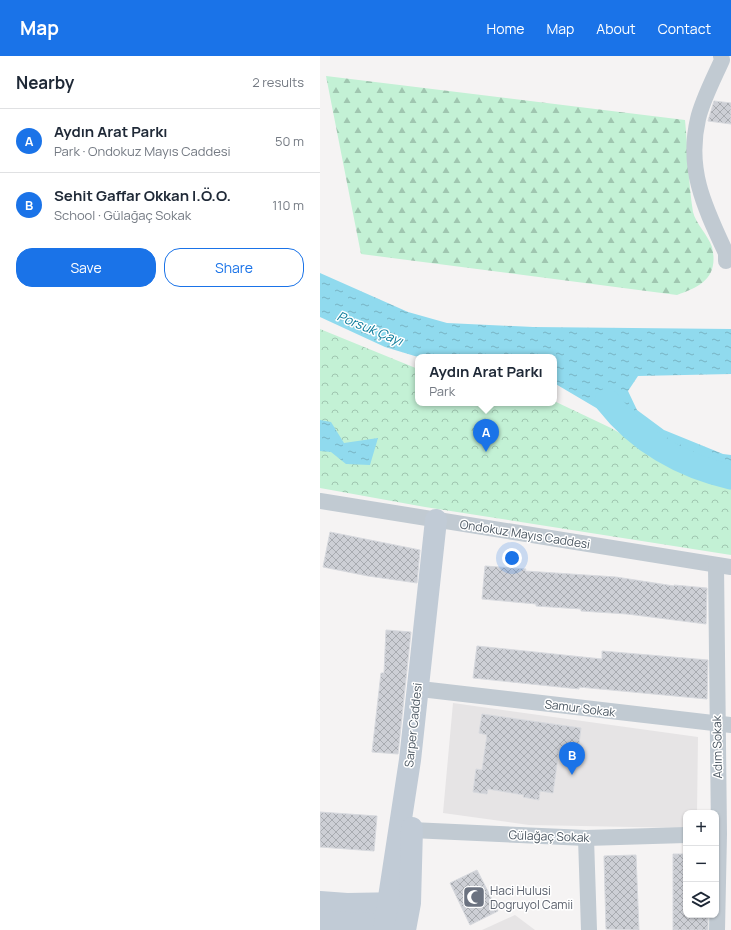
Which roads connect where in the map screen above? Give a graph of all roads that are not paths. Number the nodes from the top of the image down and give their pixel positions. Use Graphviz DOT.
graph roads {
  1 [pos="721,56"];
  2 [pos="726,261"];
  3 [pos="320,501"];
  4 [pos="442,521"];
  5 [pos="724,566"];
  6 [pos="429,690"];
  7 [pos="724,725"];
  8 [pos="719,810"];
  9 [pos="411,830"];
  10 [pos="683,835"];
  11 [pos="586,838"];
  12 [pos="717,846"];
  13 [pos="320,902"];
  14 [pos="388,902"];
  15 [pos="410,903"];
  16 [pos="320,922"];
  17 [pos="395,927"];
  18 [pos="589,930"];
  19 [pos="717,930"];
  1 -- 2 [label="street"];
  3 -- 4 [label="street, Ondokuz Mayıs Caddesi"];
  4 -- 5 [label="street, Ondokuz Mayıs Caddesi"];
  4 -- 6 [label="main road, Sarper Caddesi"];
  4 -- 14 [label="main road, Sarper Caddesi"];
  5 -- 7 [label="street, Adım Sokak"];
  6 -- 7 [label="street, Samur Sokak"];
  6 -- 9 [label="main road, Sarper Caddesi"];
  7 -- 8 [label="street, Adım Sokak"];
  9 -- 11 [label="street, Gülağaç Sokak"];
  9 -- 15 [label="main road, Sarper Caddesi"];
  10 -- 11 [label="street, Gülağaç Sokak"];
  11 -- 18 [label="street"];
  12 -- 19 [label="street, Adım Sokak"];
  13 -- 14 [label="main road"];
  14 -- 15 [label="main road"];
  14 -- 17 [label="main road, Sarper Caddesi"];
  15 -- 17 [label="main road, Sarper Caddesi"];
  16 -- 17 [label="main road"];
}
